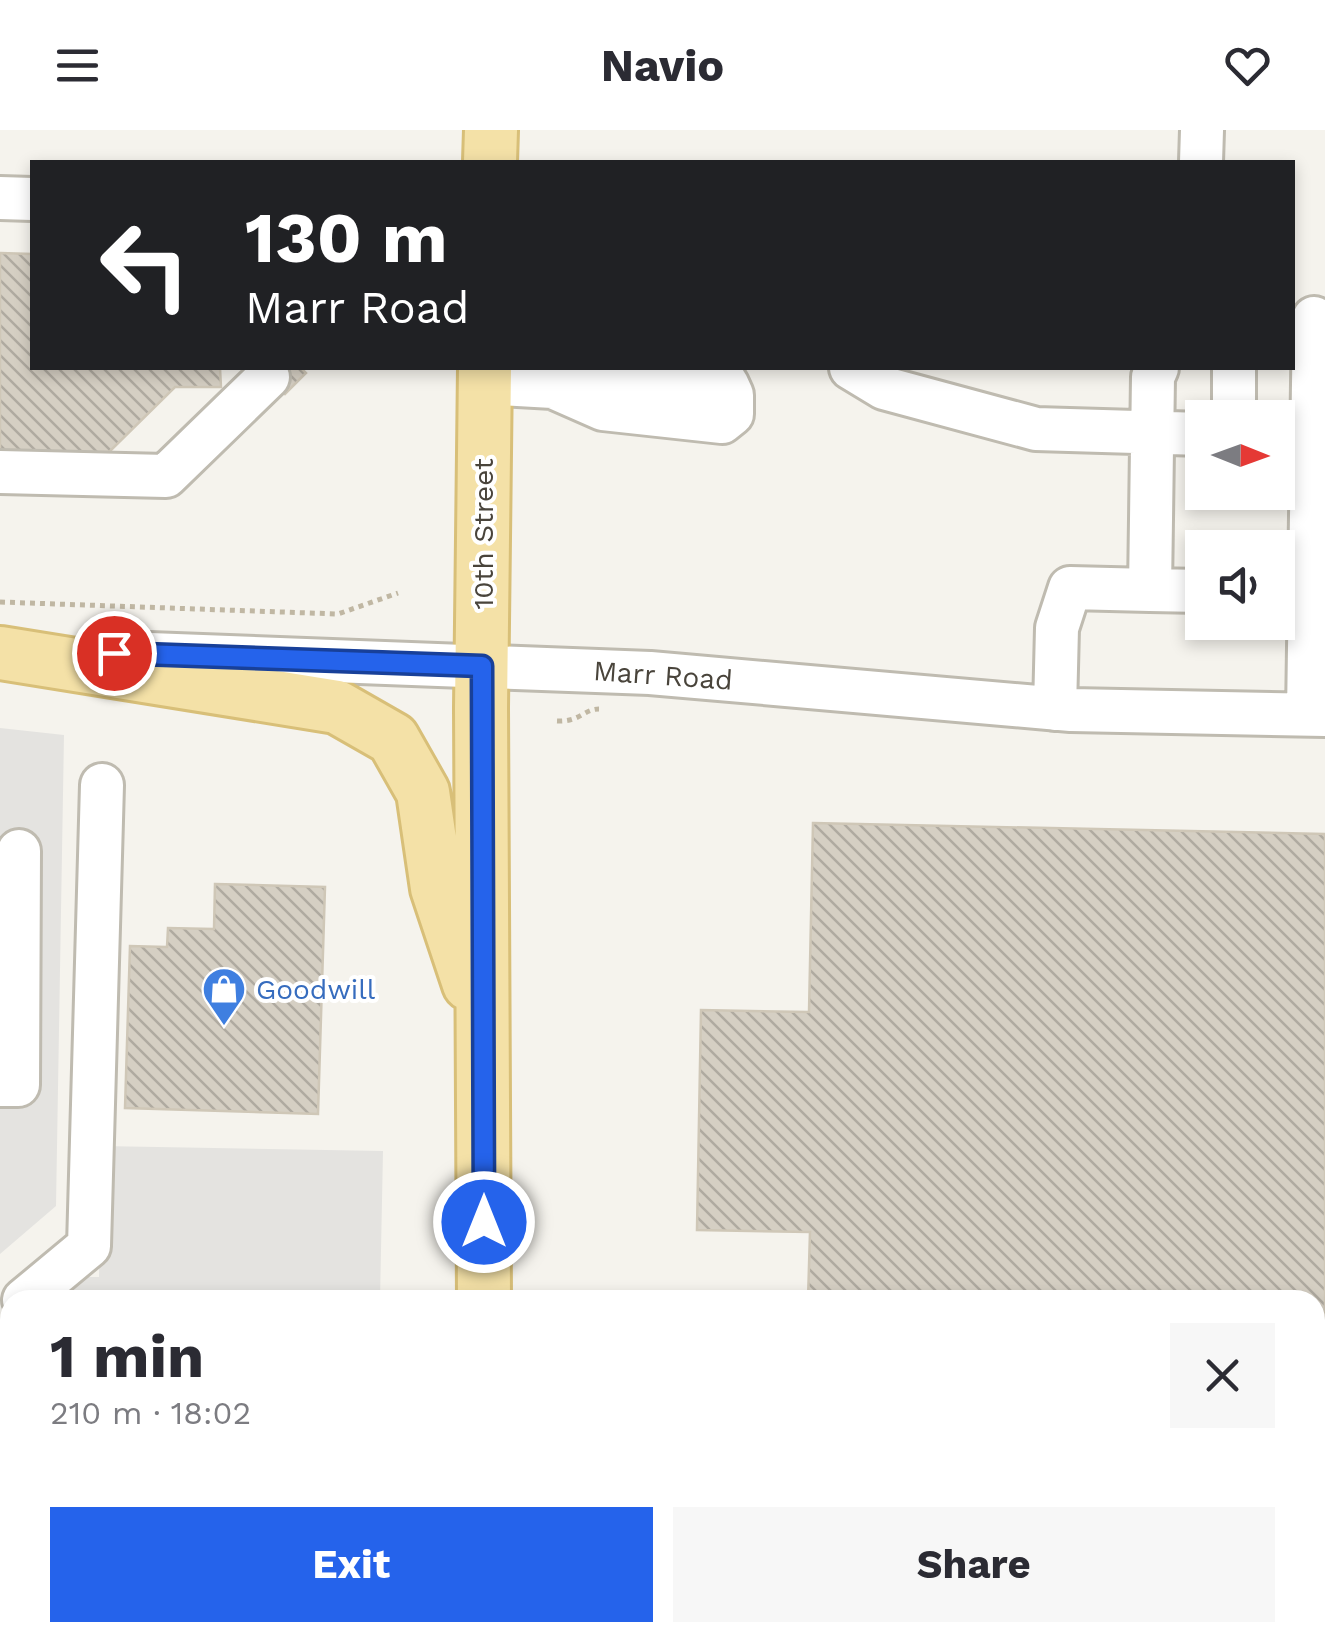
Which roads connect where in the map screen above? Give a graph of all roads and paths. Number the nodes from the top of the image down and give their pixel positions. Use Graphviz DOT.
graph roads {
  1 [pos="491,130"];
  2 [pos="1202,130"];
  3 [pos="490,160"];
  4 [pos="1201,160"];
  5 [pos="0,198"];
  6 [pos="30,199"];
  7 [pos="1311,318"];
  8 [pos="853,370"];
  9 [pos="1156,370"];
  10 [pos="1234,370"];
  11 [pos="714,374"];
  12 [pos="485,375"];
  13 [pos="268,376"];
  14 [pos="1234,400"];
  15 [pos="1153,433"];
  16 [pos="1185,434"];
  17 [pos="0,472"];
  18 [pos="1150,590"];
  19 [pos="1185,590"];
  20 [pos="1305,591"];
  21 [pos="398,592"];
  22 [pos="0,602"];
  23 [pos="0,651"];
  24 [pos="482,666"];
  25 [pos="1055,708"];
  26 [pos="1316,715"];
  27 [pos="102,785"];
  28 [pos="19,850"];
  29 [pos="484,1028"];
  30 [pos="0,1085"];
  31 [pos="36,1290"];
  32 [pos="484,1290"];
  1 -- 3 [label="main road"];
  2 -- 4 [label="street"];
  5 -- 6 [label="street"];
  7 -- 20 [label="street"];
  8 -- 15 [label="street"];
  9 -- 15 [label="street"];
  10 -- 14 [label="street"];
  11 -- 12 [label="street"];
  12 -- 24 [label="main road, 10th Street"];
  13 -- 17 [label="street"];
  15 -- 16 [label="street"];
  15 -- 18 [label="street"];
  18 -- 19 [label="street"];
  18 -- 25 [label="street"];
  20 -- 26 [label="street"];
  21 -- 22 [label="path"];
  23 -- 24 [label="street, Marr Road"];
  23 -- 29 [label="main road"];
  24 -- 25 [label="street, Marr Road"];
  24 -- 29 [label="main road, 10th Street"];
  25 -- 26 [label="street, Marr Road"];
  27 -- 31 [label="street"];
  28 -- 30 [label="street"];
  29 -- 32 [label="main road, 10th Street"];
}
